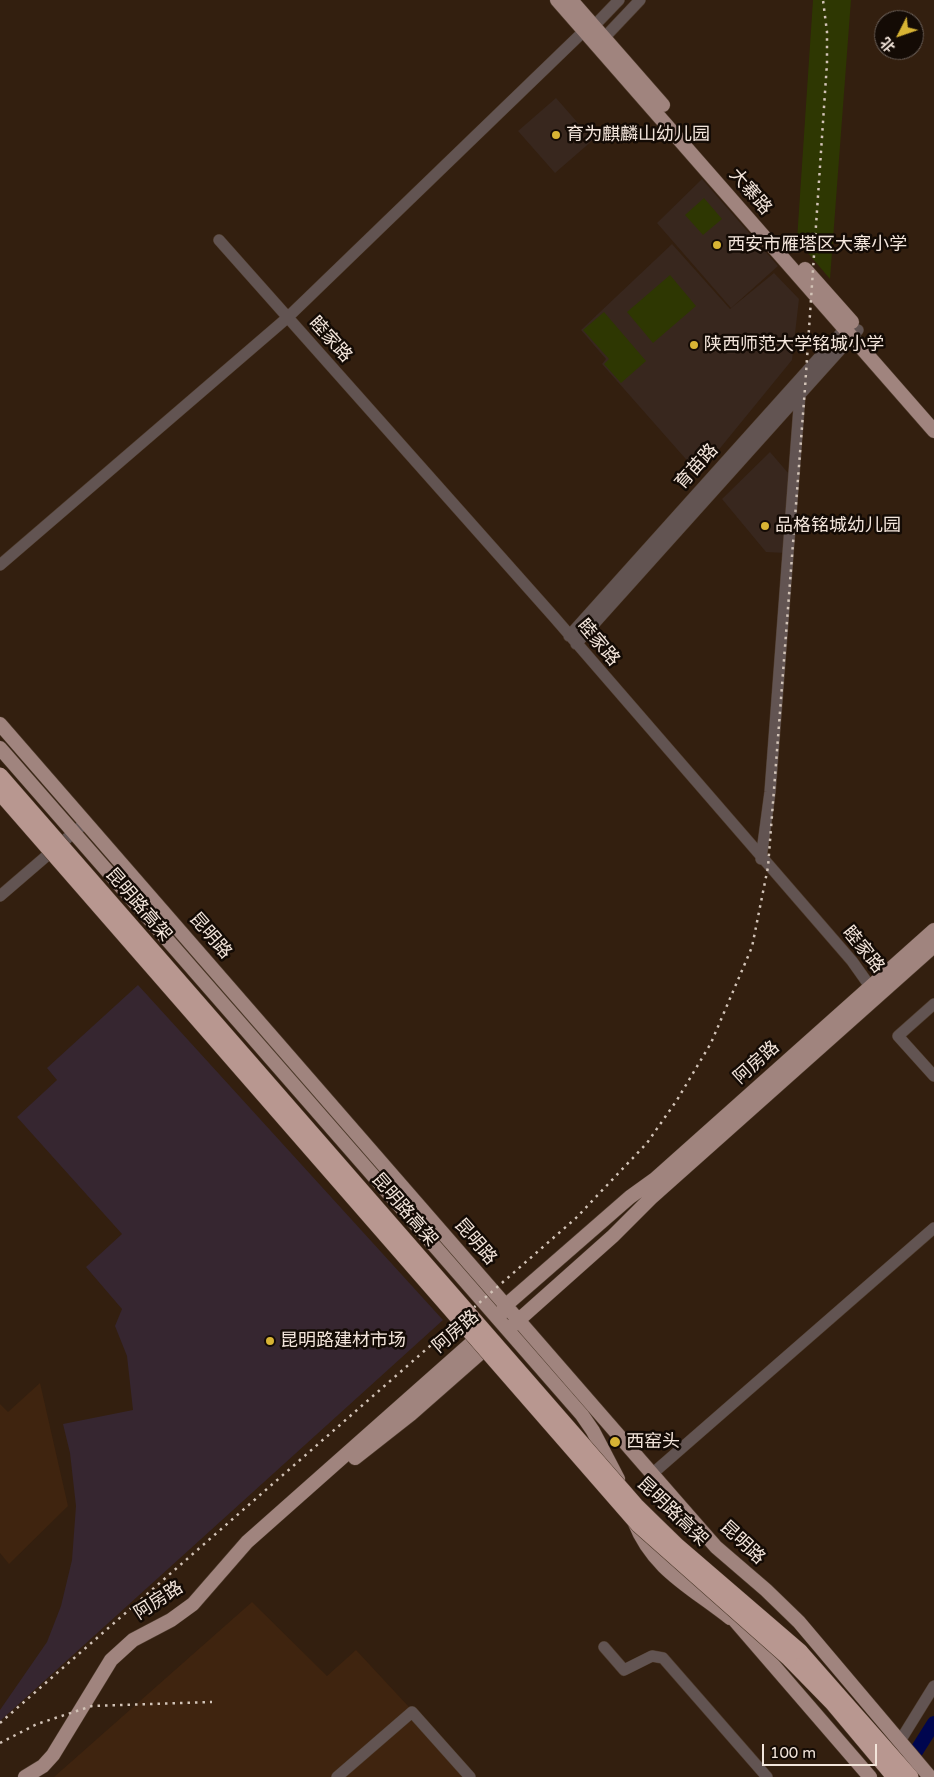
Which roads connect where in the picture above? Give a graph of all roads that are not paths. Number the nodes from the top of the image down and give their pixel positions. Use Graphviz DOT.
graph roads {
  1 [pos="558,0"];
  2 [pos="571,0"];
  3 [pos="619,0"];
  4 [pos="640,0"];
  5 [pos="594,34"];
  6 [pos="219,240"];
  7 [pos="287,318"];
  8 [pos="851,329"];
  9 [pos="800,394"];
  10 [pos="934,417"];
  11 [pos="934,431"];
  12 [pos="0,565"];
  13 [pos="572,640"];
  14 [pos="0,724"];
  15 [pos="0,748"];
  16 [pos="0,774"];
  17 [pos="0,793"];
  18 [pos="86,822"];
  19 [pos="73,833"];
  20 [pos="761,859"];
  21 [pos="0,896"];
  22 [pos="934,930"];
  23 [pos="934,946"];
  24 [pos="874,992"];
  25 [pos="934,1004"];
  26 [pos="934,1076"];
  27 [pos="934,1228"];
  28 [pos="558,1260"];
  29 [pos="570,1274"];
  30 [pos="505,1306"];
  31 [pos="519,1320"];
  32 [pos="502,1325"];
  33 [pos="652,1474"];
  34 [pos="604,1647"];
  35 [pos="795,1655"];
  36 [pos="934,1686"];
  37 [pos="894,1751"];
  38 [pos="931,1774"];
  39 [pos="869,1776"];
  40 [pos="25,1777"];
  41 [pos="43,1777"];
  42 [pos="338,1777"];
  43 [pos="470,1777"];
  44 [pos="767,1777"];
  45 [pos="894,1777"];
  46 [pos="911,1777"];
  1 -- 5 [label="main road, 大寨路"];
  2 -- 5 [label="main road, 大寨路"];
  3 -- 5 [label="street"];
  4 -- 5 [label="street"];
  5 -- 7 [label="street"];
  5 -- 8 [label="main road, 大寨路"];
  6 -- 7 [label="street, 睦家路"];
  7 -- 12 [label="street"];
  7 -- 13 [label="street, 睦家路"];
  8 -- 9 [label="street, 育苗路"];
  8 -- 10 [label="main road, 大寨路"];
  8 -- 11 [label="main road, 大寨路"];
  8 -- 13 [label="street, 育苗路"];
  9 -- 13 [label="street, 育苗路"];
  9 -- 20 [label="street"];
  13 -- 20 [label="street, 睦家路"];
  14 -- 18 [label="main road, 昆明路"];
  15 -- 19 [label="main road, 昆明路"];
  16 -- 35 [label="highway, 昆明路高架, bridge"];
  17 -- 35 [label="highway, 昆明路高架, bridge"];
  18 -- 19 [label="street"];
  18 -- 30 [label="main road, 昆明路"];
  19 -- 21 [label="street"];
  19 -- 32 [label="main road, 昆明路"];
  20 -- 24 [label="street, 睦家路"];
  22 -- 24 [label="main road, 阿房路"];
  23 -- 24 [label="main road, 阿房路"];
  24 -- 28 [label="main road, 阿房路"];
  24 -- 29 [label="main road, 阿房路"];
  25 -- 26 [label="street"];
  27 -- 33 [label="street"];
  28 -- 29 [label="main road"];
  28 -- 30 [label="main road, 阿房路"];
  29 -- 31 [label="main road, 阿房路"];
  30 -- 31 [label="main road, 昆明路"];
  30 -- 32 [label="main road, 阿房路"];
  31 -- 32 [label="main road, 阿房路"];
  31 -- 33 [label="main road, 昆明路"];
  32 -- 39 [label="main road, 昆明路"];
  32 -- 40 [label="main road, 阿房路"];
  32 -- 41 [label="main road, 阿房路"];
  33 -- 37 [label="main road, 昆明路"];
  34 -- 44 [label="street"];
  35 -- 37 [label="highway, 昆明路"];
  36 -- 37 [label="street"];
  37 -- 38 [label="main road, 昆明路"];
  37 -- 45 [label="highway, 昆明路"];
  37 -- 46 [label="highway, 昆明路"];
  42 -- 43 [label="street"];
}
